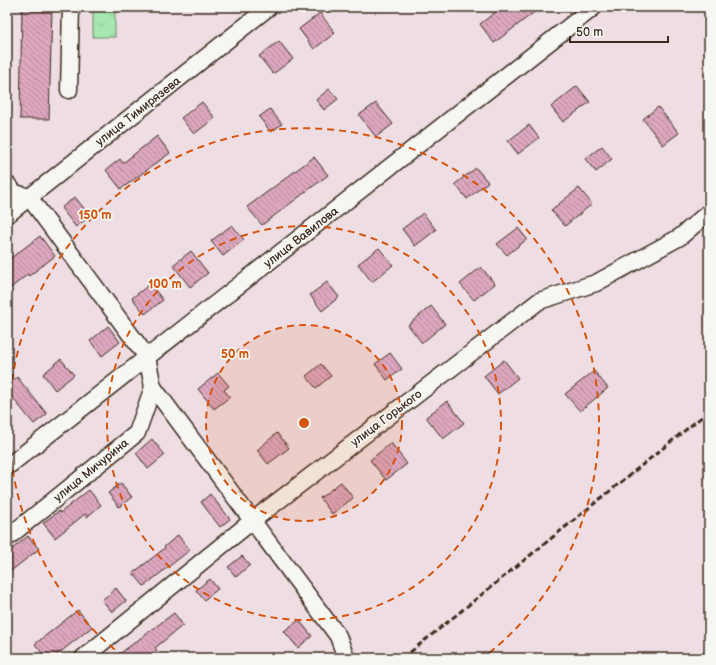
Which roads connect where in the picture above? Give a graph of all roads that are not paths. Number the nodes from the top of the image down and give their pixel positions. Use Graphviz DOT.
graph roads {
  1 [pos="71,7"];
  2 [pos="269,7"];
  3 [pos="594,7"];
  4 [pos="69,90"];
  5 [pos="7,184"];
  6 [pos="29,197"];
  7 [pos="709,212"];
  8 [pos="7,215"];
  9 [pos="147,357"];
  10 [pos="152,387"];
  11 [pos="7,467"];
  12 [pos="252,521"];
  13 [pos="7,538"];
  14 [pos="83,658"];
  15 [pos="346,658"];
  1 -- 4 [label="street"];
  2 -- 6 [label="street, улица Тимирязева"];
  3 -- 9 [label="street, улица Вавилова"];
  5 -- 6 [label="street"];
  6 -- 8 [label="street, улица Тимирязева"];
  6 -- 9 [label="street"];
  7 -- 12 [label="street, улица Горького"];
  9 -- 10 [label="street"];
  9 -- 11 [label="street, улица Вавилова"];
  10 -- 12 [label="street"];
  10 -- 13 [label="street, улица Мичурина"];
  12 -- 14 [label="street, улица Горького"];
  12 -- 15 [label="street"];
}
